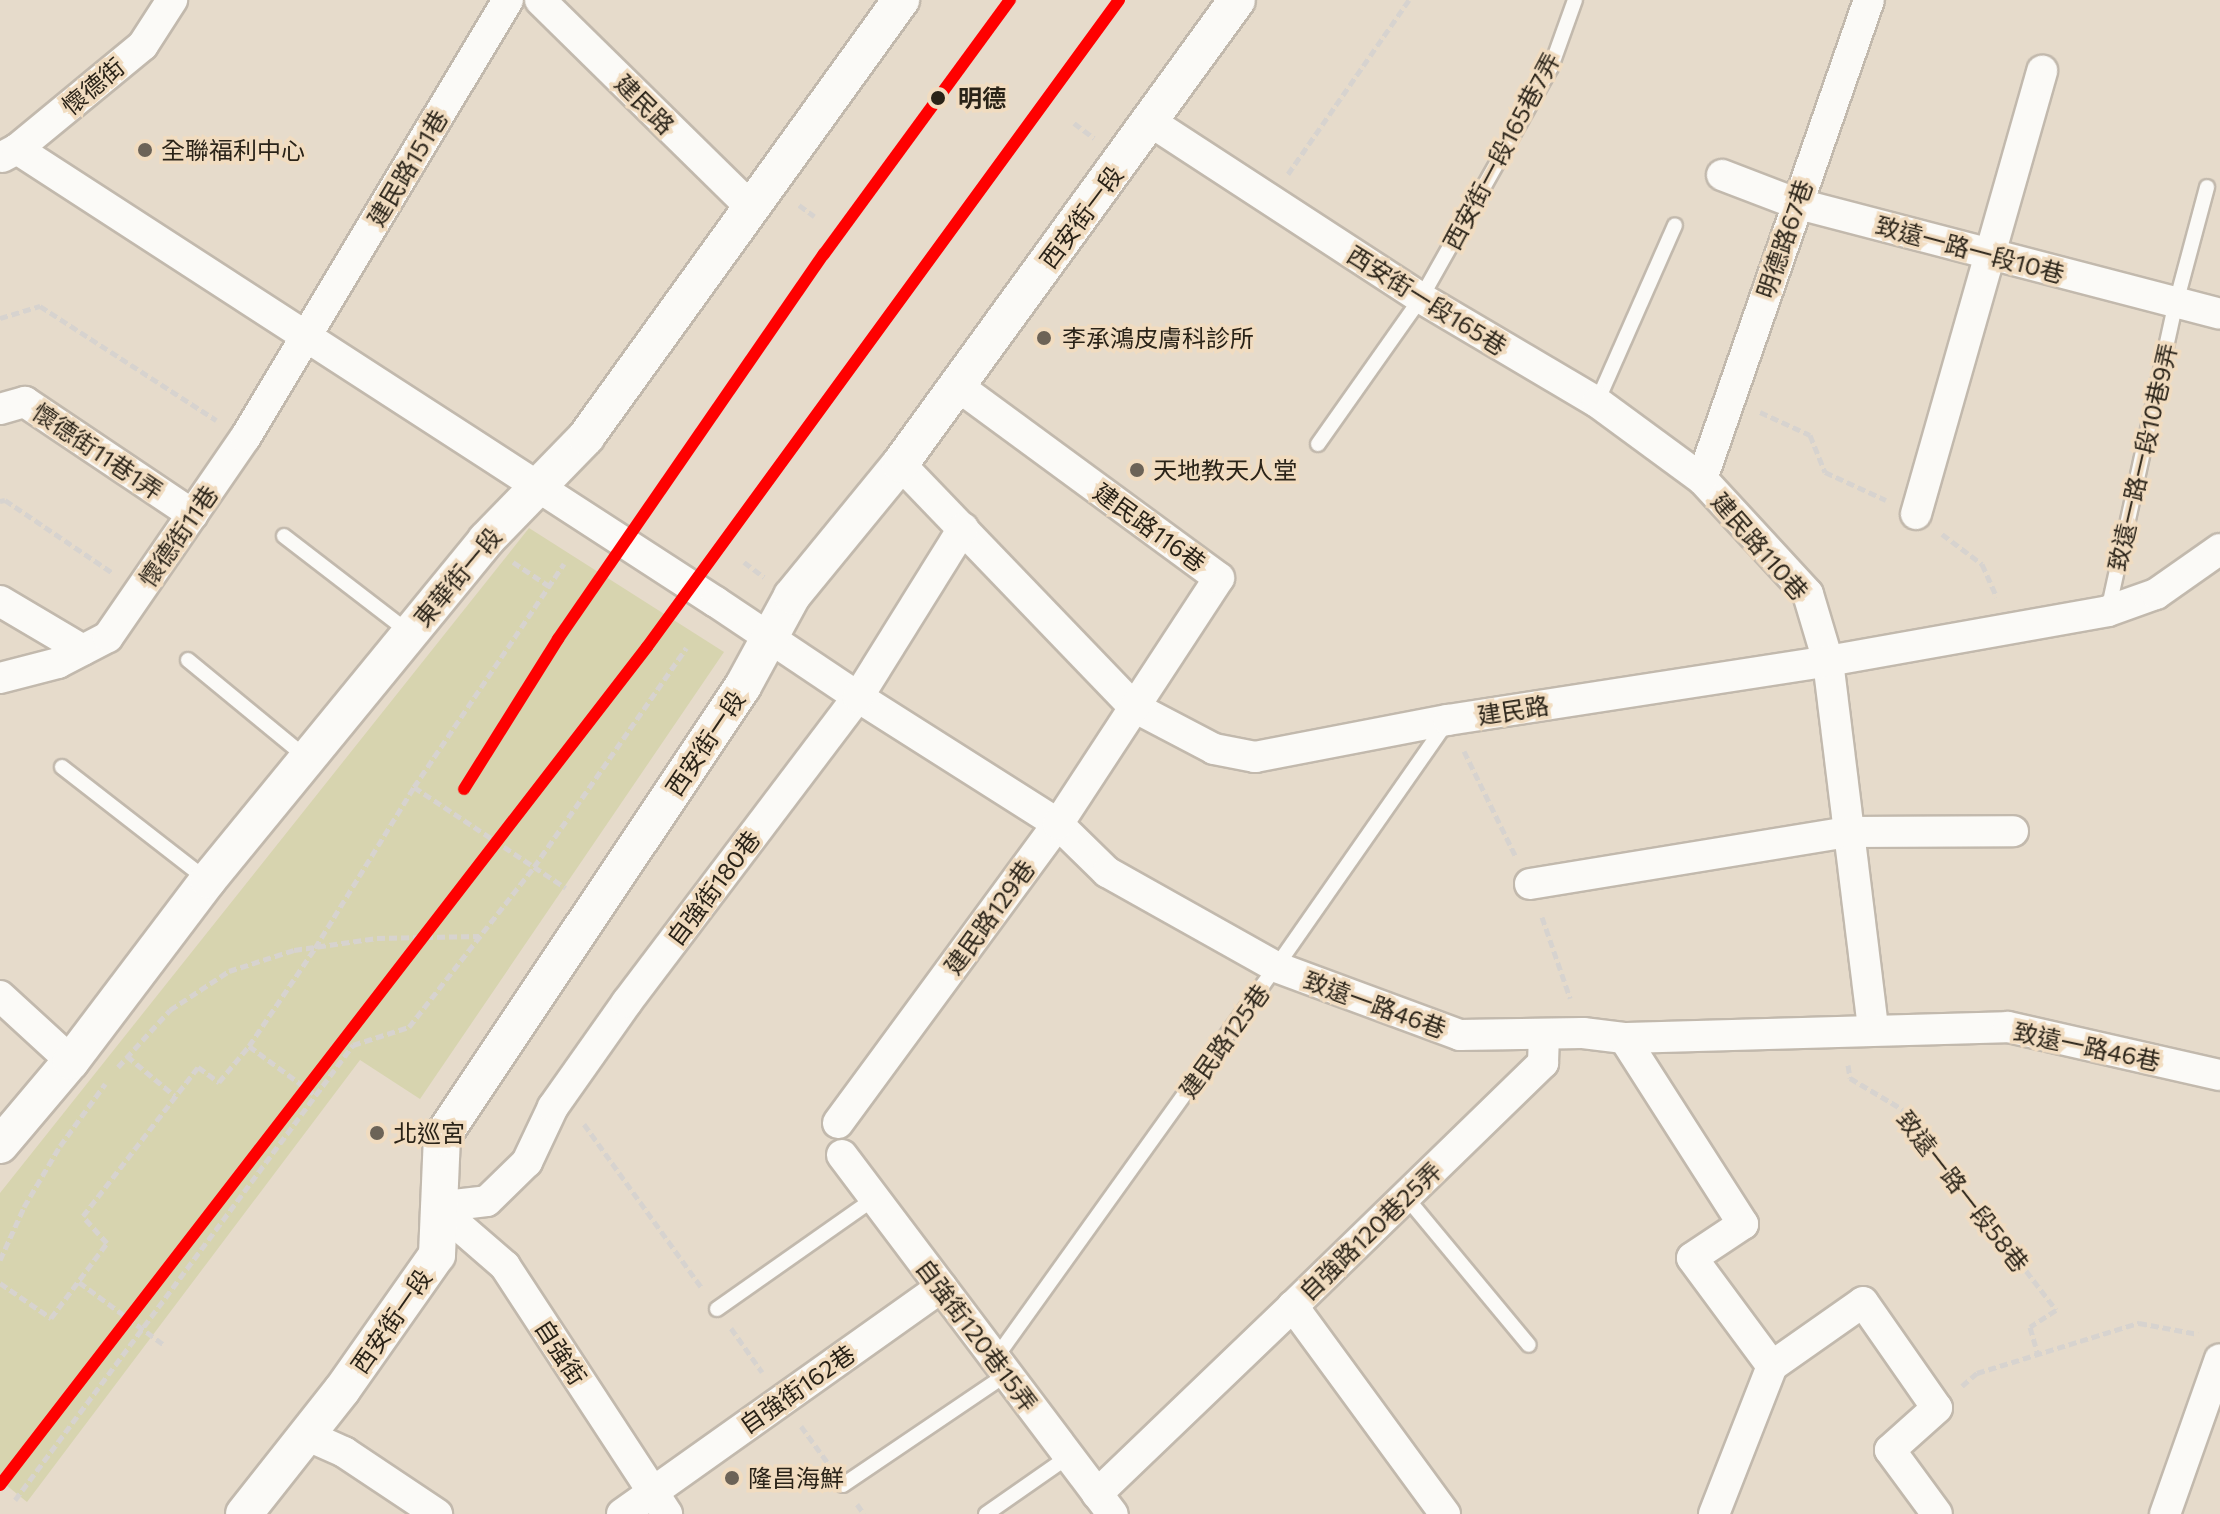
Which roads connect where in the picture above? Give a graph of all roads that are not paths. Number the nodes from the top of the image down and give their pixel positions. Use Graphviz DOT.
graph roads {
  1 [pos="172,0"];
  2 [pos="508,0"];
  3 [pos="540,0"];
  4 [pos="901,0"];
  5 [pos="1237,0"];
  6 [pos="1575,0"];
  7 [pos="1869,0"];
  8 [pos="2042,71"];
  9 [pos="1151,122"];
  10 [pos="8,154"];
  11 [pos="1722,175"];
  12 [pos="2207,187"];
  13 [pos="1795,203"];
  14 [pos="751,207"];
  15 [pos="1675,225"];
  16 [pos="1987,253"];
  17 [pos="1421,298"];
  18 [pos="2176,303"];
  19 [pos="2220,314"];
  20 [pos="306,335"];
  21 [pos="956,385"];
  22 [pos="1597,402"];
  23 [pos="0,409"];
  24 [pos="1318,444"];
  25 [pos="900,464"];
  26 [pos="1702,479"];
  27 [pos="537,487"];
  28 [pos="1916,514"];
  29 [pos="193,515"];
  30 [pos="963,528"];
  31 [pos="284,536"];
  32 [pos="2220,549"];
  33 [pos="0,601"];
  34 [pos="2108,611"];
  35 [pos="411,633"];
  36 [pos="768,638"];
  37 [pos="83,650"];
  38 [pos="188,660"];
  39 [pos="1828,661"];
  40 [pos="0,678"];
  41 [pos="858,697"];
  42 [pos="1134,707"];
  43 [pos="1448,720"];
  44 [pos="308,759"];
  45 [pos="62,767"];
  46 [pos="1058,824"];
  47 [pos="2013,831"];
  48 [pos="1848,832"];
  49 [pos="208,880"];
  50 [pos="1530,884"];
  51 [pos="1276,967"];
  52 [pos="0,996"];
  53 [pos="1873,1029"];
  54 [pos="1544,1034"];
  55 [pos="1624,1038"];
  56 [pos="71,1061"];
  57 [pos="2220,1075"];
  58 [pos="838,1123"];
  59 [pos="0,1145"];
  60 [pos="842,1155"];
  61 [pos="1406,1197"];
  62 [pos="875,1198"];
  63 [pos="437,1207"];
  64 [pos="942,1287"];
  65 [pos="1293,1306"];
  66 [pos="717,1309"];
  67 [pos="1529,1345"];
  68 [pos="2213,1347"];
  69 [pos="1001,1366"];
  70 [pos="1772,1366"];
  71 [pos="306,1435"];
  72 [pos="1069,1456"];
  73 [pos="843,1485"];
  74 [pos="660,1503"];
  75 [pos="1105,1504"];
  76 [pos="244,1514"];
  77 [pos="437,1514"];
  78 [pos="622,1514"];
  79 [pos="986,1514"];
  80 [pos="1445,1514"];
  81 [pos="1714,1514"];
  82 [pos="1937,1514"];
  83 [pos="2165,1514"];
  1 -- 10 [label="street, 懷德街"];
  2 -- 20 [label="street, 建民路151巷"];
  3 -- 14 [label="street, 建民路"];
  4 -- 14 [label="street, 東華街一段"];
  5 -- 9 [label="street, 西安街一段"];
  6 -- 17 [label="lane, 西安街一段165巷7弄"];
  7 -- 13 [label="street, 明德路67巷"];
  8 -- 16 [label="street"];
  9 -- 17 [label="street, 西安街一段165巷"];
  9 -- 21 [label="street, 西安街一段"];
  10 -- 20 [label="street, 致遠一路46巷"];
  11 -- 13 [label="street, 致遠一路一段10巷"];
  12 -- 18 [label="lane, 致遠一路一段10巷9弄"];
  13 -- 16 [label="street, 致遠一路一段10巷"];
  13 -- 26 [label="street, 明德路67巷"];
  14 -- 27 [label="street, 東華街一段"];
  15 -- 22 [label="lane"];
  16 -- 18 [label="street, 致遠一路一段10巷"];
  16 -- 28 [label="street"];
  17 -- 22 [label="street, 西安街一段165巷"];
  17 -- 24 [label="lane, 西安街一段165巷7弄"];
  18 -- 19 [label="street, 致遠一路一段10巷"];
  18 -- 34 [label="lane, 致遠一路一段10巷9弄"];
  20 -- 27 [label="street, 致遠一路46巷"];
  20 -- 29 [label="street, 懷德街11巷"];
  21 -- 25 [label="street, 西安街一段"];
  21 -- 42 [label="street, 建民路116巷"];
  22 -- 26 [label="street, 西安街一段165巷"];
  23 -- 29 [label="street, 懷德街11巷1弄"];
  25 -- 30 [label="street, 建民路"];
  25 -- 36 [label="street, 西安街一段"];
  26 -- 39 [label="street, 建民路110巷"];
  27 -- 35 [label="street, 東華街一段"];
  27 -- 36 [label="street, 致遠一路46巷"];
  29 -- 37 [label="street, 懷德街11巷"];
  30 -- 41 [label="street, 自強街180巷"];
  30 -- 42 [label="street, 建民路"];
  31 -- 35 [label="lane"];
  32 -- 34 [label="street, 建民路"];
  33 -- 37 [label="street"];
  34 -- 39 [label="street, 建民路"];
  35 -- 44 [label="street, 東華街一段"];
  36 -- 41 [label="street, 致遠一路46巷"];
  36 -- 63 [label="street, 西安街一段"];
  37 -- 40 [label="street, 懷德街11巷"];
  38 -- 44 [label="lane"];
  39 -- 43 [label="street, 建民路"];
  39 -- 48 [label="street, 建民路110巷"];
  41 -- 46 [label="street, 致遠一路46巷"];
  41 -- 63 [label="street, 自強街180巷"];
  42 -- 43 [label="street, 建民路"];
  42 -- 46 [label="street, 建民路129巷"];
  43 -- 51 [label="lane, 建民路125巷"];
  44 -- 49 [label="street, 東華街一段"];
  45 -- 49 [label="lane"];
  46 -- 51 [label="street, 致遠一路46巷"];
  46 -- 58 [label="street, 建民路129巷"];
  47 -- 48 [label="street"];
  48 -- 50 [label="street"];
  48 -- 53 [label="street, 建民路110巷"];
  49 -- 56 [label="street, 東華街一段"];
  51 -- 54 [label="street, 致遠一路46巷"];
  51 -- 69 [label="lane, 建民路125巷"];
  52 -- 56 [label="street"];
  53 -- 55 [label="street, 致遠一路46巷"];
  53 -- 57 [label="street, 致遠一路46巷"];
  54 -- 55 [label="street, 致遠一路46巷"];
  54 -- 61 [label="street, 自強路120巷25弄"];
  55 -- 70 [label="street"];
  56 -- 59 [label="street, 東華街一段"];
  60 -- 62 [label="street, 自強街120巷15弄"];
  61 -- 65 [label="street, 自強路120巷25弄"];
  61 -- 67 [label="lane"];
  62 -- 64 [label="street, 自強街120巷15弄"];
  62 -- 66 [label="lane"];
  63 -- 71 [label="street, 西安街一段"];
  63 -- 74 [label="street, 自強街"];
  64 -- 69 [label="street, 自強街120巷15弄"];
  64 -- 74 [label="street, 自強街162巷"];
  65 -- 75 [label="street"];
  65 -- 80 [label="street, 自強路120巷25弄"];
  68 -- 83 [label="street"];
  69 -- 72 [label="street, 自強街120巷15弄"];
  69 -- 73 [label="lane"];
  70 -- 81 [label="street"];
  70 -- 82 [label="street"];
  71 -- 76 [label="street, 西安街一段"];
  71 -- 77 [label="street"];
  72 -- 75 [label="street, 自強街120巷15弄"];
  72 -- 79 [label="lane"];
  74 -- 78 [label="street, 自強街162巷"];
}
